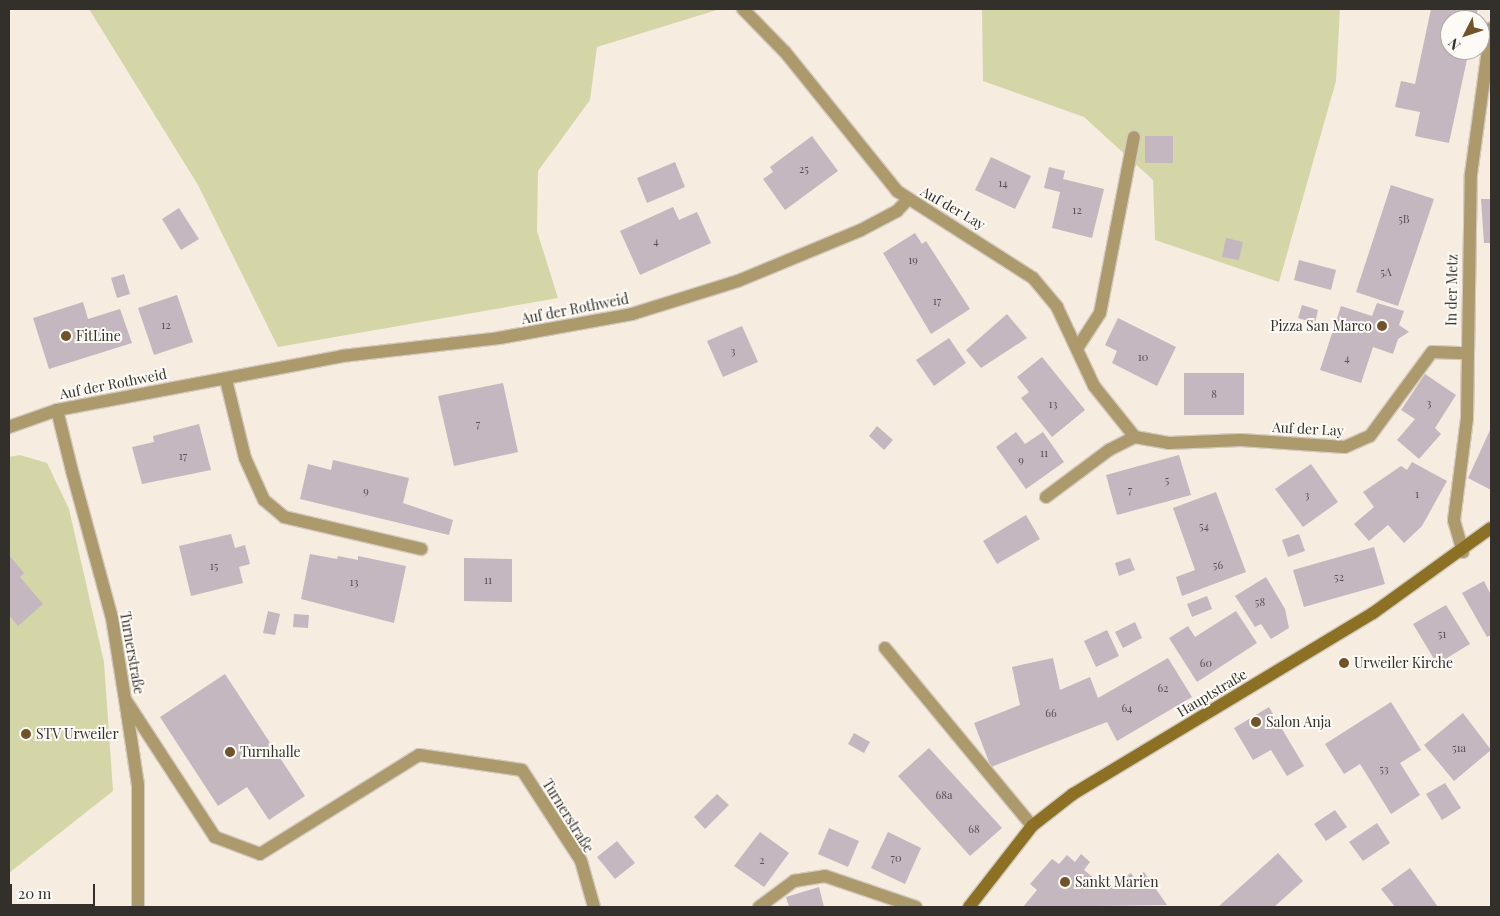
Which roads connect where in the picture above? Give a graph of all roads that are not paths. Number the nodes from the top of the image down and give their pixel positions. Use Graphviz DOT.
graph roads {
  1 [pos="743,9"];
  2 [pos="1491,28"];
  3 [pos="1134,137"];
  4 [pos="908,199"];
  5 [pos="1078,347"];
  6 [pos="1465,353"];
  7 [pos="226,380"];
  8 [pos="57,410"];
  9 [pos="9,427"];
  10 [pos="1135,437"];
  11 [pos="1046,497"];
  12 [pos="1491,528"];
  13 [pos="421,549"];
  14 [pos="1463,552"];
  15 [pos="885,648"];
  16 [pos="125,699"];
  17 [pos="1032,826"];
  18 [pos="138,907"];
  19 [pos="594,907"];
  20 [pos="758,907"];
  21 [pos="916,907"];
  22 [pos="970,907"];
  1 -- 4 [label="street, Auf der Lay"];
  2 -- 6 [label="street, In der Metz"];
  3 -- 5 [label="street"];
  4 -- 5 [label="street, Auf der Lay"];
  4 -- 7 [label="street, Auf der Rothweid"];
  5 -- 10 [label="street, Auf der Lay"];
  6 -- 10 [label="street, Auf der Lay"];
  6 -- 14 [label="street, In der Metz"];
  7 -- 8 [label="street, Auf der Rothweid"];
  7 -- 13 [label="street"];
  8 -- 9 [label="street, Auf der Rothweid"];
  8 -- 16 [label="street, Turnerstraße"];
  10 -- 11 [label="street"];
  12 -- 14 [label="main road, Hauptstraße"];
  14 -- 17 [label="main road, Hauptstraße"];
  15 -- 17 [label="street"];
  16 -- 18 [label="street, Turnerstraße"];
  16 -- 19 [label="street, Turnerstraße"];
  17 -- 22 [label="main road, Hauptstraße"];
  20 -- 21 [label="street"];
}
